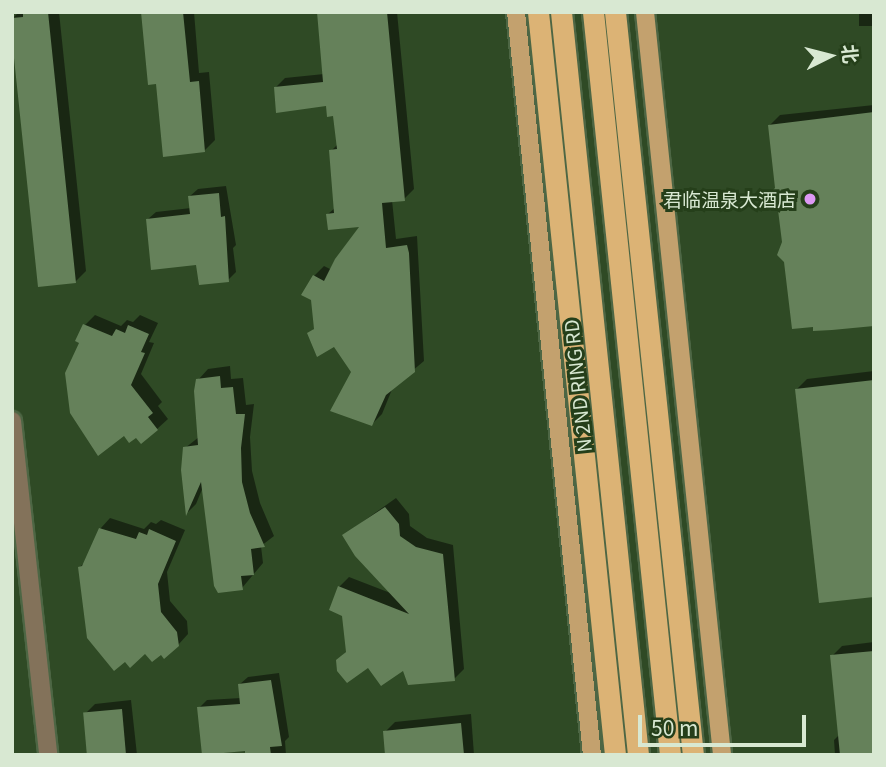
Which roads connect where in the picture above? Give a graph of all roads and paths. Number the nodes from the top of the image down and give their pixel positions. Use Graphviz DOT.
graph roads {
  1 [pos="516,12"];
  2 [pos="538,12"];
  3 [pos="561,12"];
  4 [pos="593,12"];
  5 [pos="615,12"];
  6 [pos="645,12"];
  7 [pos="542,53"];
  8 [pos="576,159"];
  9 [pos="608,160"];
  10 [pos="641,253"];
  11 [pos="648,326"];
  12 [pos="635,420"];
  13 [pos="12,421"];
  14 [pos="620,578"];
  15 [pos="611,717"];
  16 [pos="48,755"];
  17 [pos="592,755"];
  18 [pos="615,755"];
  19 [pos="638,755"];
  20 [pos="670,755"];
  21 [pos="693,755"];
  22 [pos="722,755"];
  1 -- 17 [label="main road"];
  2 -- 7 [label="highway"];
  3 -- 8 [label="highway, N 2ND RING RD"];
  4 -- 9 [label="highway"];
  5 -- 10 [label="highway"];
  6 -- 22 [label="main road"];
  7 -- 8 [label="highway"];
  7 -- 15 [label="highway"];
  8 -- 14 [label="highway, N 2ND RING RD"];
  9 -- 10 [label="highway"];
  9 -- 12 [label="highway"];
  10 -- 11 [label="highway"];
  11 -- 12 [label="highway"];
  11 -- 21 [label="highway"];
  12 -- 20 [label="highway"];
  13 -- 16 [label="street"];
  14 -- 15 [label="highway"];
  14 -- 19 [label="highway, N 2ND RING RD"];
  15 -- 18 [label="highway"];
}
